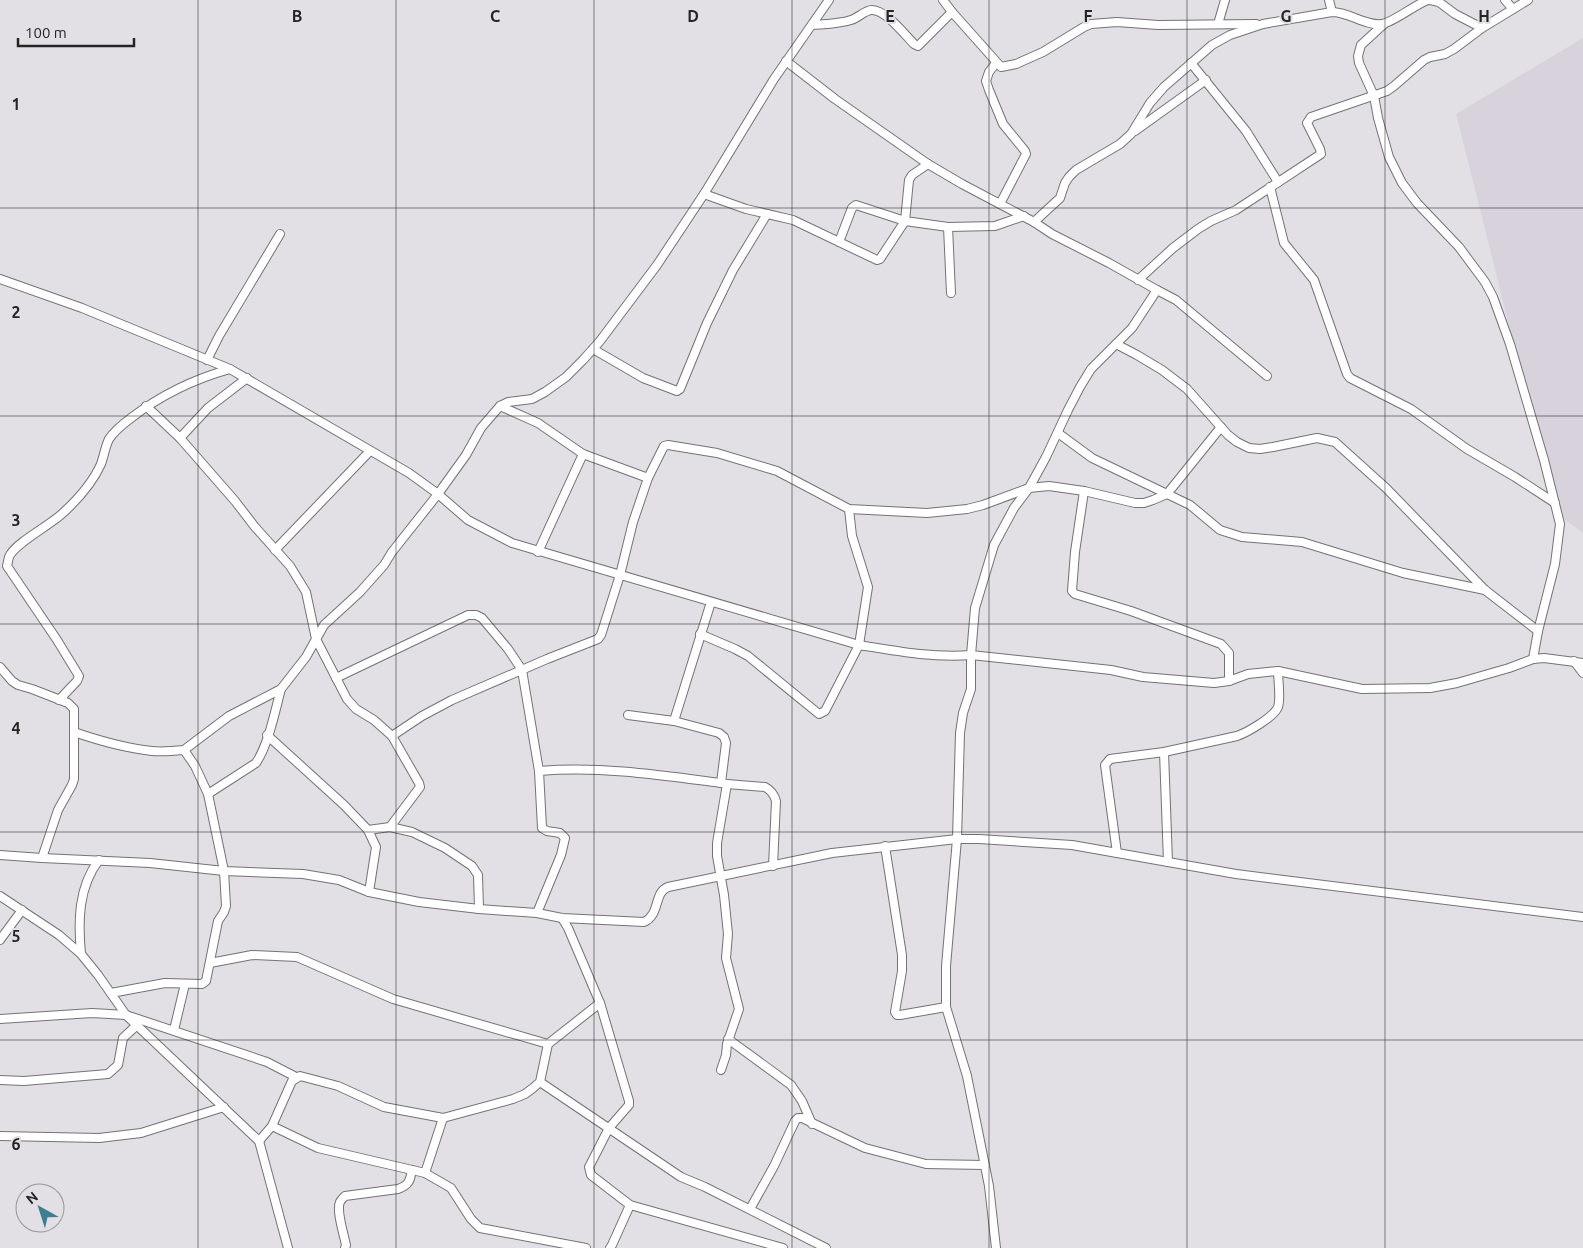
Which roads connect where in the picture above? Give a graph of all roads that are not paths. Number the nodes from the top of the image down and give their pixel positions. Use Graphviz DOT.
graph roads {
  1 [pos="829,0"];
  2 [pos="943,0"];
  3 [pos="1225,0"];
  4 [pos="1329,0"];
  5 [pos="1429,0"];
  6 [pos="1434,0"];
  7 [pos="1505,0"];
  8 [pos="1528,0"];
  9 [pos="1513,10"];
  10 [pos="952,12"];
  11 [pos="1332,12"];
  12 [pos="1218,24"];
  13 [pos="1263,24"];
  14 [pos="1384,24"];
  15 [pos="812,25"];
  16 [pos="1482,28"];
  17 [pos="786,61"];
  18 [pos="996,63"];
  19 [pos="1191,63"];
  20 [pos="1206,80"];
  21 [pos="1374,96"];
  22 [pos="1131,134"];
  23 [pos="928,164"];
  24 [pos="1278,182"];
  25 [pos="1270,187"];
  26 [pos="704,194"];
  27 [pos="1000,204"];
  28 [pos="767,214"];
  29 [pos="1024,216"];
  30 [pos="905,222"];
  31 [pos="1034,222"];
  32 [pos="948,227"];
  33 [pos="280,234"];
  34 [pos="840,242"];
  35 [pos="0,280"];
  36 [pos="1138,280"];
  37 [pos="1157,290"];
  38 [pos="952,293"];
  39 [pos="1116,344"];
  40 [pos="593,349"];
  41 [pos="207,360"];
  42 [pos="230,369"];
  43 [pos="1268,376"];
  44 [pos="246,378"];
  45 [pos="146,406"];
  46 [pos="500,406"];
  47 [pos="1221,427"];
  48 [pos="1058,433"];
  49 [pos="180,438"];
  50 [pos="370,451"];
  51 [pos="583,454"];
  52 [pos="648,478"];
  53 [pos="1029,488"];
  54 [pos="1084,491"];
  55 [pos="438,494"];
  56 [pos="1167,494"];
  57 [pos="1555,503"];
  58 [pos="848,509"];
  59 [pos="275,550"];
  60 [pos="538,552"];
  61 [pos="620,575"];
  62 [pos="1485,590"];
  63 [pos="711,602"];
  64 [pos="1538,630"];
  65 [pos="700,634"];
  66 [pos="316,639"];
  67 [pos="858,645"];
  68 [pos="971,655"];
  69 [pos="1533,659"];
  70 [pos="1574,661"];
  71 [pos="1583,663"];
  72 [pos="0,667"];
  73 [pos="522,670"];
  74 [pos="1278,671"];
  75 [pos="1583,673"];
  76 [pos="336,678"];
  77 [pos="1229,681"];
  78 [pos="281,689"];
  79 [pos="59,700"];
  80 [pos="628,715"];
  81 [pos="674,721"];
  82 [pos="74,732"];
  83 [pos="267,735"];
  84 [pos="392,736"];
  85 [pos="184,750"];
  86 [pos="1164,752"];
  87 [pos="539,771"];
  88 [pos="724,783"];
  89 [pos="208,794"];
  90 [pos="390,827"];
  91 [pos="368,830"];
  92 [pos="957,839"];
  93 [pos="885,846"];
  94 [pos="1117,853"];
  95 [pos="0,855"];
  96 [pos="42,858"];
  97 [pos="99,860"];
  98 [pos="1168,862"];
  99 [pos="773,866"];
  100 [pos="224,871"];
  101 [pos="720,876"];
  102 [pos="369,892"];
  103 [pos="0,896"];
  104 [pos="479,909"];
  105 [pos="22,910"];
  106 [pos="537,913"];
  107 [pos="562,918"];
  108 [pos="1583,918"];
  109 [pos="0,940"];
  110 [pos="81,954"];
  111 [pos="210,963"];
  112 [pos="185,984"];
  113 [pos="111,993"];
  114 [pos="600,1003"];
  115 [pos="946,1007"];
  116 [pos="126,1015"];
  117 [pos="0,1019"];
  118 [pos="137,1025"];
  119 [pos="174,1030"];
  120 [pos="728,1039"];
  121 [pos="548,1044"];
  122 [pos="720,1070"];
  123 [pos="296,1078"];
  124 [pos="0,1080"];
  125 [pos="540,1082"];
  126 [pos="224,1108"];
  127 [pos="443,1118"];
  128 [pos="812,1124"];
  129 [pos="272,1126"];
  130 [pos="609,1128"];
  131 [pos="0,1136"];
  132 [pos="259,1141"];
  133 [pos="985,1165"];
  134 [pos="412,1170"];
  135 [pos="425,1173"];
  136 [pos="630,1205"];
  137 [pos="750,1209"];
  138 [pos="288,1248"];
  139 [pos="345,1248"];
  140 [pos="586,1248"];
  141 [pos="610,1248"];
  142 [pos="783,1248"];
  143 [pos="826,1248"];
  144 [pos="996,1248"];
  1 -- 15 [label="street"];
  2 -- 10 [label="street"];
  3 -- 12 [label="street"];
  4 -- 11 [label="street"];
  5 -- 6 [label="street"];
  5 -- 14 [label="street"];
  6 -- 16 [label="street"];
  7 -- 9 [label="street"];
  8 -- 9 [label="street"];
  9 -- 16 [label="street"];
  10 -- 15 [label="street"];
  10 -- 18 [label="street"];
  11 -- 13 [label="street"];
  11 -- 14 [label="street"];
  12 -- 13 [label="street"];
  12 -- 18 [label="street"];
  13 -- 19 [label="street"];
  14 -- 21 [label="street"];
  15 -- 17 [label="street"];
  16 -- 21 [label="street"];
  17 -- 23 [label="street"];
  17 -- 26 [label="street"];
  18 -- 27 [label="street"];
  19 -- 20 [label="street"];
  19 -- 22 [label="street"];
  20 -- 22 [label="street"];
  20 -- 24 [label="street"];
  21 -- 24 [label="street"];
  21 -- 57 [label="street"];
  22 -- 31 [label="street"];
  23 -- 27 [label="street"];
  23 -- 30 [label="street"];
  24 -- 25 [label="street"];
  25 -- 36 [label="street"];
  25 -- 57 [label="street"];
  26 -- 28 [label="street"];
  26 -- 40 [label="street"];
  27 -- 29 [label="street"];
  28 -- 34 [label="street"];
  28 -- 40 [label="street"];
  29 -- 31 [label="street"];
  29 -- 32 [label="street"];
  30 -- 32 [label="street"];
  30 -- 34 [label="street"];
  30 -- 34 [label="street"];
  31 -- 36 [label="street"];
  32 -- 38 [label="street"];
  33 -- 41 [label="street"];
  35 -- 41 [label="street"];
  36 -- 37 [label="street"];
  37 -- 39 [label="street"];
  37 -- 43 [label="street"];
  39 -- 47 [label="street"];
  39 -- 48 [label="street"];
  40 -- 46 [label="street"];
  41 -- 42 [label="street"];
  42 -- 44 [label="street"];
  42 -- 45 [label="street"];
  44 -- 49 [label="street"];
  44 -- 50 [label="street"];
  45 -- 49 [label="street"];
  45 -- 79 [label="street"];
  46 -- 51 [label="street"];
  46 -- 55 [label="street"];
  47 -- 56 [label="street"];
  47 -- 62 [label="street"];
  48 -- 53 [label="street"];
  48 -- 56 [label="street"];
  49 -- 59 [label="street"];
  50 -- 55 [label="street"];
  50 -- 59 [label="street"];
  51 -- 52 [label="street"];
  51 -- 60 [label="street"];
  52 -- 58 [label="street"];
  52 -- 61 [label="street"];
  53 -- 54 [label="street"];
  53 -- 58 [label="street"];
  53 -- 68 [label="street"];
  54 -- 56 [label="street"];
  54 -- 77 [label="street"];
  55 -- 60 [label="street"];
  55 -- 66 [label="street"];
  56 -- 62 [label="street"];
  57 -- 64 [label="street"];
  58 -- 67 [label="street"];
  59 -- 66 [label="street"];
  60 -- 61 [label="street"];
  61 -- 63 [label="street"];
  61 -- 73 [label="street"];
  62 -- 64 [label="street"];
  63 -- 65 [label="street"];
  63 -- 67 [label="street"];
  64 -- 69 [label="street"];
  65 -- 67 [label="street"];
  65 -- 81 [label="street"];
  66 -- 76 [label="street"];
  66 -- 78 [label="street"];
  67 -- 68 [label="street"];
  68 -- 77 [label="street"];
  68 -- 92 [label="street"];
  69 -- 70 [label="street"];
  69 -- 74 [label="street"];
  70 -- 71 [label="street"];
  70 -- 75 [label="street"];
  72 -- 79 [label="street"];
  73 -- 76 [label="street"];
  73 -- 84 [label="street"];
  73 -- 87 [label="street"];
  74 -- 77 [label="street"];
  74 -- 86 [label="street"];
  76 -- 84 [label="street"];
  78 -- 83 [label="street"];
  78 -- 85 [label="street"];
  79 -- 82 [label="street"];
  80 -- 81 [label="street"];
  81 -- 88 [label="street"];
  82 -- 85 [label="street"];
  82 -- 96 [label="street"];
  83 -- 89 [label="street"];
  83 -- 91 [label="street"];
  84 -- 90 [label="street"];
  85 -- 89 [label="street"];
  86 -- 94 [label="street"];
  86 -- 98 [label="street"];
  87 -- 88 [label="street"];
  87 -- 106 [label="street"];
  88 -- 99 [label="street"];
  88 -- 101 [label="street"];
  89 -- 100 [label="street"];
  90 -- 91 [label="street"];
  90 -- 104 [label="street"];
  91 -- 102 [label="street"];
  92 -- 93 [label="street"];
  92 -- 94 [label="street"];
  92 -- 115 [label="street"];
  93 -- 99 [label="street"];
  93 -- 115 [label="street"];
  94 -- 98 [label="street"];
  95 -- 96 [label="street"];
  96 -- 97 [label="street"];
  97 -- 100 [label="street"];
  97 -- 110 [label="street"];
  98 -- 108 [label="street"];
  99 -- 101 [label="street"];
  100 -- 102 [label="street"];
  100 -- 111 [label="street"];
  101 -- 107 [label="street"];
  101 -- 120 [label="street"];
  102 -- 104 [label="street"];
  103 -- 105 [label="street"];
  104 -- 106 [label="street"];
  105 -- 109 [label="street"];
  105 -- 110 [label="street"];
  106 -- 107 [label="street"];
  107 -- 114 [label="street"];
  110 -- 113 [label="street"];
  111 -- 112 [label="street"];
  111 -- 121 [label="street"];
  112 -- 113 [label="street"];
  112 -- 119 [label="street"];
  113 -- 116 [label="street"];
  114 -- 121 [label="street"];
  114 -- 130 [label="street"];
  115 -- 133 [label="street"];
  116 -- 117 [label="street"];
  116 -- 118 [label="street"];
  116 -- 119 [label="street"];
  118 -- 124 [label="street"];
  118 -- 126 [label="street"];
  119 -- 123 [label="street"];
  120 -- 122 [label="street"];
  120 -- 128 [label="street"];
  121 -- 125 [label="street"];
  123 -- 127 [label="street"];
  123 -- 129 [label="street"];
  125 -- 127 [label="street"];
  125 -- 130 [label="street"];
  126 -- 131 [label="street"];
  126 -- 132 [label="street"];
  127 -- 135 [label="street"];
  128 -- 133 [label="street"];
  128 -- 137 [label="street"];
  129 -- 132 [label="street"];
  129 -- 134 [label="street"];
  130 -- 136 [label="street"];
  130 -- 137 [label="street"];
  132 -- 138 [label="street"];
  133 -- 144 [label="street"];
  134 -- 135 [label="street"];
  134 -- 139 [label="street"];
  135 -- 140 [label="street"];
  136 -- 141 [label="street"];
  136 -- 142 [label="street"];
  137 -- 143 [label="street"];
}
